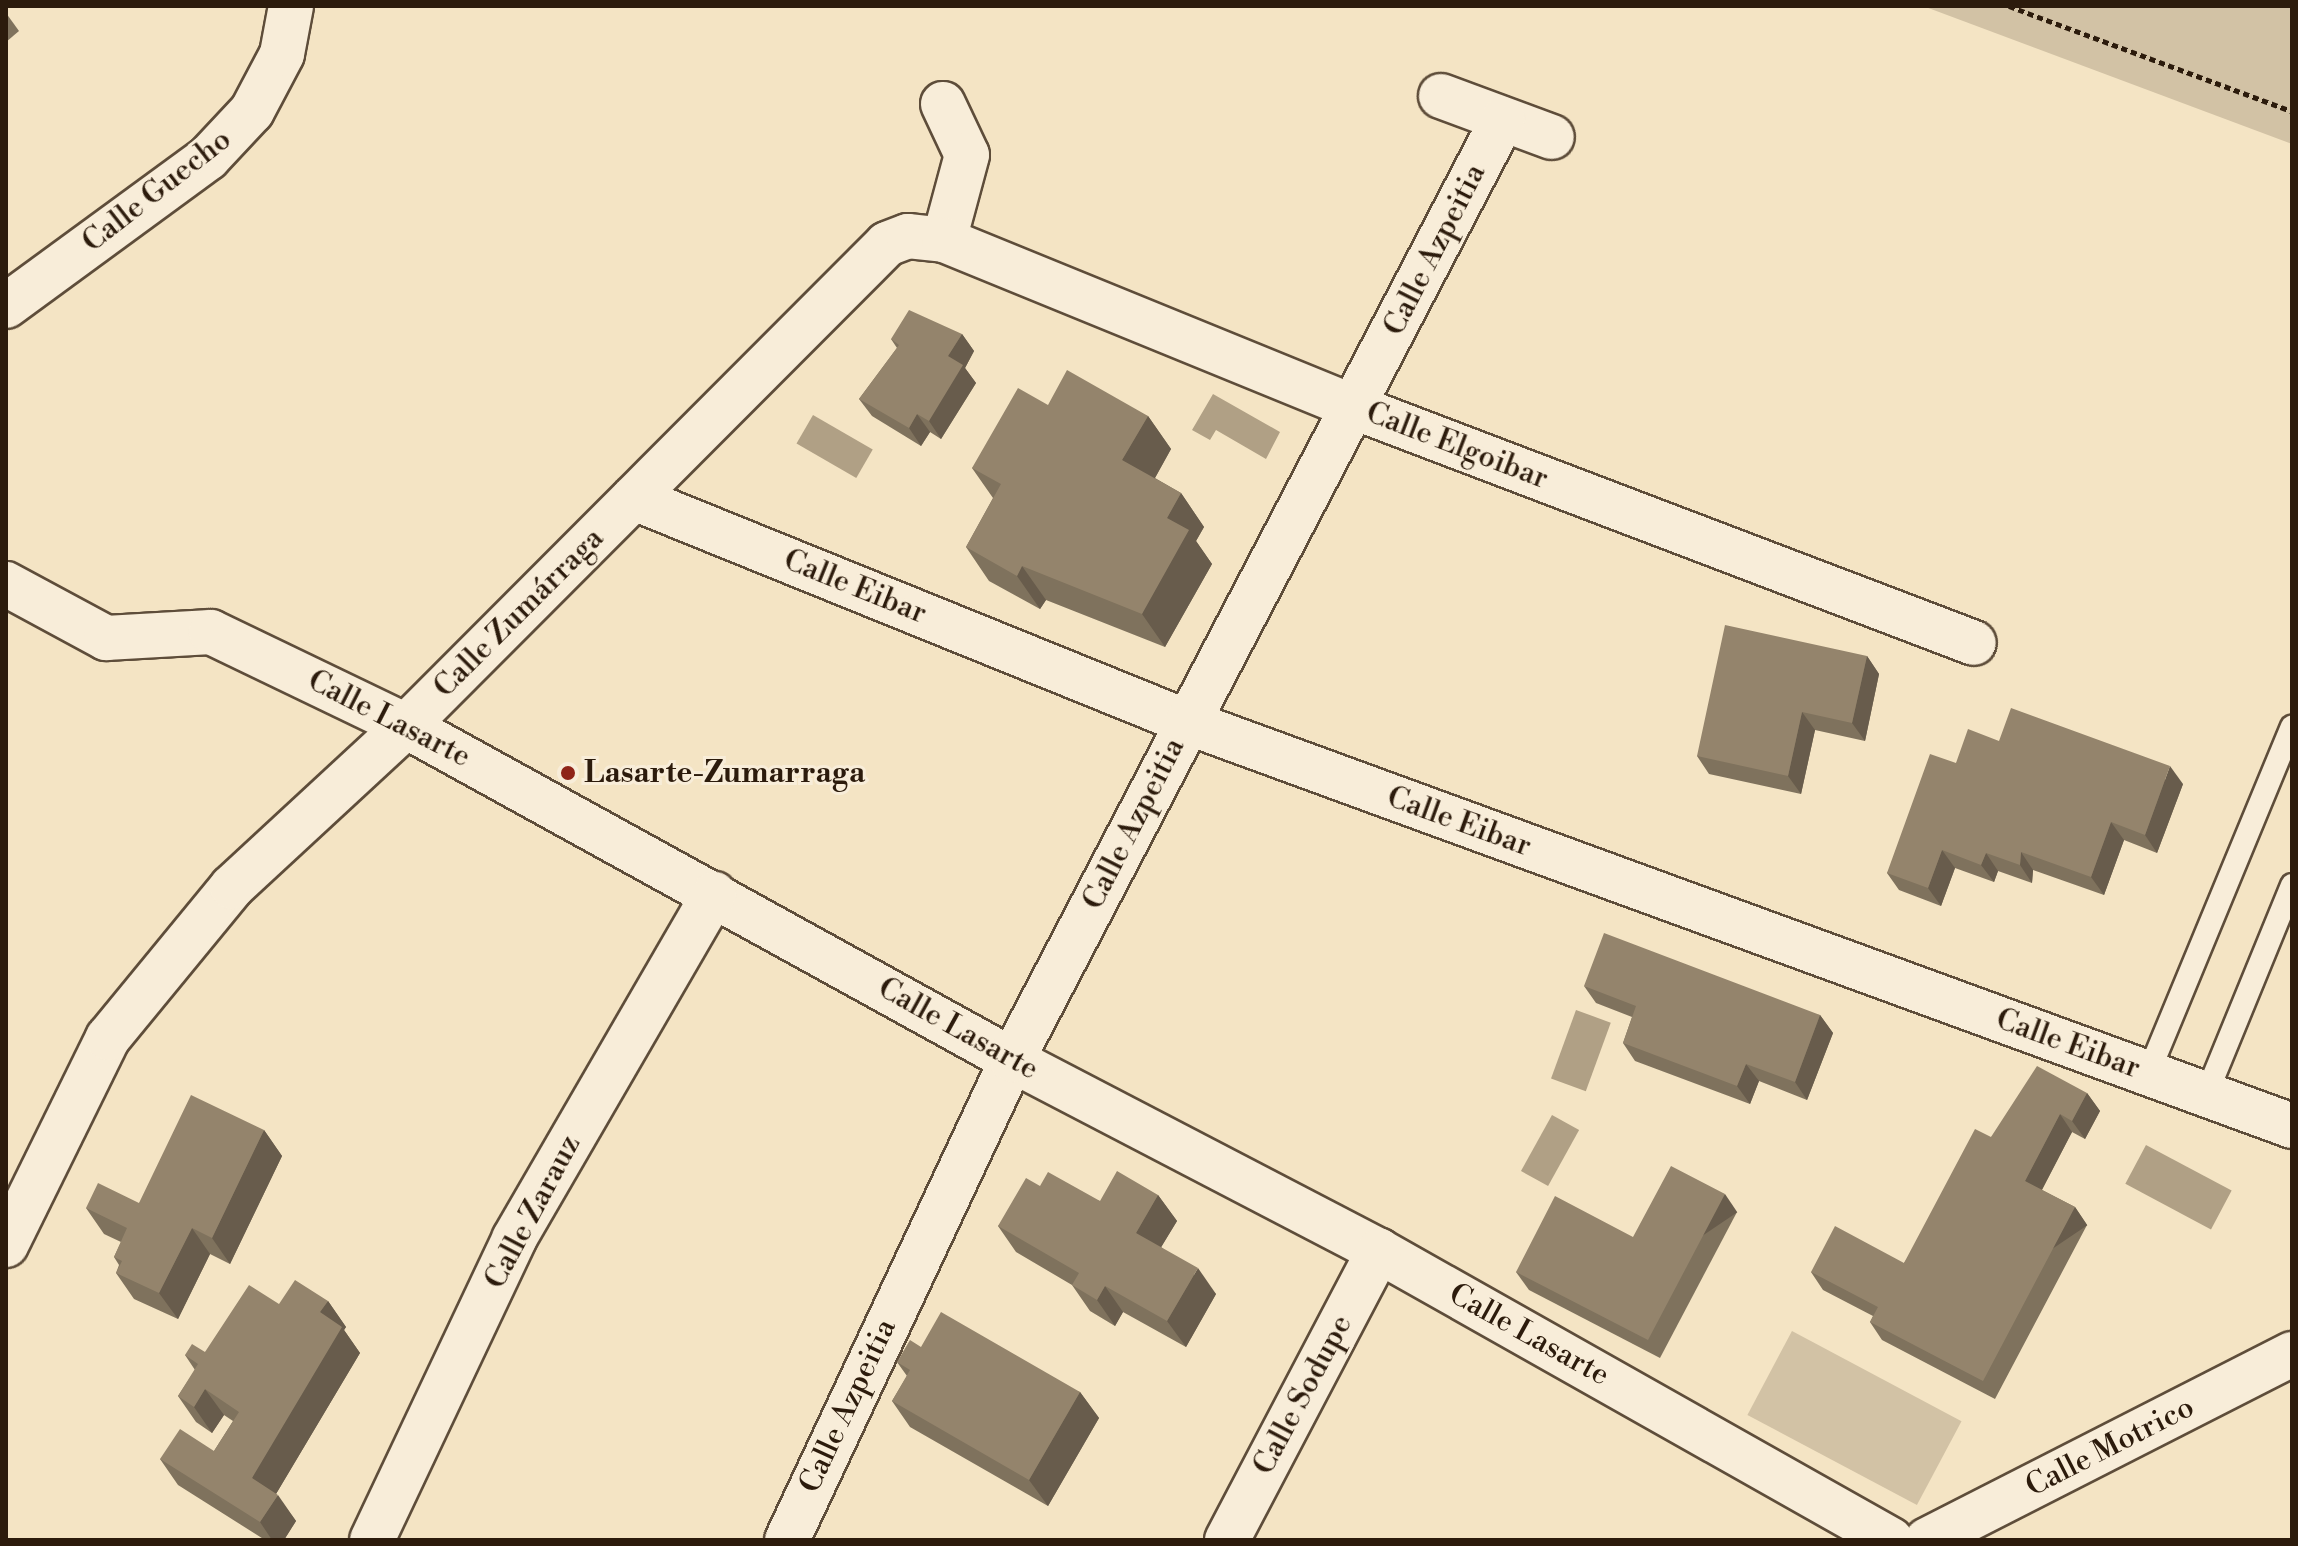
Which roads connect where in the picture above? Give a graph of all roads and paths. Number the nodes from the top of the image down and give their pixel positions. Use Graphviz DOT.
graph roads {
  1 [pos="291,6"];
  2 [pos="2009,6"];
  3 [pos="1441,96"];
  4 [pos="943,104"];
  5 [pos="2292,111"];
  6 [pos="1503,119"];
  7 [pos="1552,137"];
  8 [pos="944,240"];
  9 [pos="6,306"];
  10 [pos="1354,407"];
  11 [pos="634,498"];
  12 [pos="6,584"];
  13 [pos="1974,643"];
  14 [pos="1187,722"];
  15 [pos="406,726"];
  16 [pos="2292,727"];
  17 [pos="2292,885"];
  18 [pos="714,894"];
  19 [pos="1012,1060"];
  20 [pos="2148,1074"];
  21 [pos="2206,1095"];
  22 [pos="2292,1126"];
  23 [pos="6,1245"];
  24 [pos="1379,1251"];
  25 [pos="2292,1354"];
  26 [pos="372,1540"];
  27 [pos="787,1540"];
  28 [pos="1227,1540"];
  29 [pos="1891,1540"];
  30 [pos="1927,1540"];
  1 -- 9 [label="street, Calle Guecho"];
  2 -- 5 [label="path"];
  3 -- 6 [label="street"];
  4 -- 8 [label="street"];
  6 -- 7 [label="street"];
  6 -- 10 [label="street, Calle Azpeitia"];
  8 -- 10 [label="street, Calle Elgoibar"];
  8 -- 11 [label="street, Calle Zumárraga"];
  10 -- 13 [label="street, Calle Elgoibar"];
  10 -- 14 [label="street, Calle Azpeitia"];
  11 -- 14 [label="street, Calle Eibar"];
  11 -- 15 [label="street, Calle Zumárraga"];
  12 -- 15 [label="street, Calle Lasarte"];
  14 -- 19 [label="street, Calle Azpeitia"];
  14 -- 20 [label="street, Calle Eibar"];
  15 -- 18 [label="street, Calle Lasarte"];
  15 -- 23 [label="street, Calle Zumárraga"];
  16 -- 20 [label="lane"];
  17 -- 21 [label="lane"];
  18 -- 19 [label="street, Calle Lasarte"];
  18 -- 26 [label="street, Calle Zarauz"];
  19 -- 24 [label="street, Calle Lasarte"];
  19 -- 27 [label="street, Calle Azpeitia"];
  20 -- 21 [label="street, Calle Eibar"];
  21 -- 22 [label="street, Calle Eibar"];
  24 -- 28 [label="street, Calle Sodupe"];
  24 -- 29 [label="street, Calle Lasarte"];
  25 -- 30 [label="street, Calle Motrico"];
}
